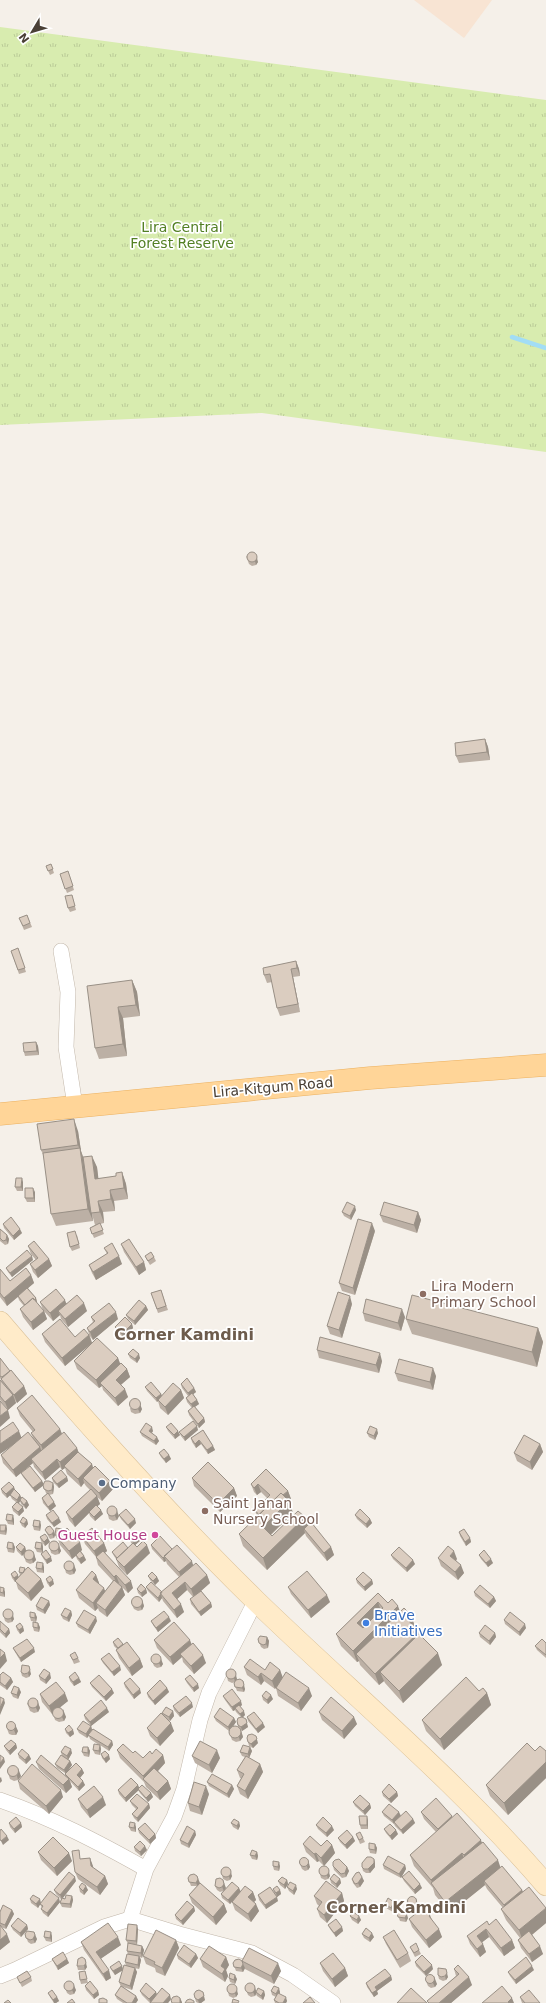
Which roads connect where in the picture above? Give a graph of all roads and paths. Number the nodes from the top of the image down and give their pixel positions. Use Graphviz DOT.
graph roads {
  1 [pos="61,951"];
  2 [pos="546,1065"];
  3 [pos="75,1106"];
  4 [pos="0,1114"];
  5 [pos="0,1322"];
  6 [pos="256,1600"];
  7 [pos="0,1800"];
  8 [pos="146,1869"];
  9 [pos="546,1885"];
  10 [pos="130,1919"];
  11 [pos="0,1976"];
  12 [pos="333,2003"];
  1 -- 3 [label="street"];
  2 -- 3 [label="main road, Lira-Kitgum Road"];
  3 -- 4 [label="main road, Lira-Kitgum Road"];
  5 -- 6 [label="street"];
  6 -- 8 [label="street"];
  6 -- 9 [label="street"];
  7 -- 8 [label="street"];
  8 -- 10 [label="street"];
  10 -- 11 [label="street"];
  10 -- 12 [label="street"];
}
